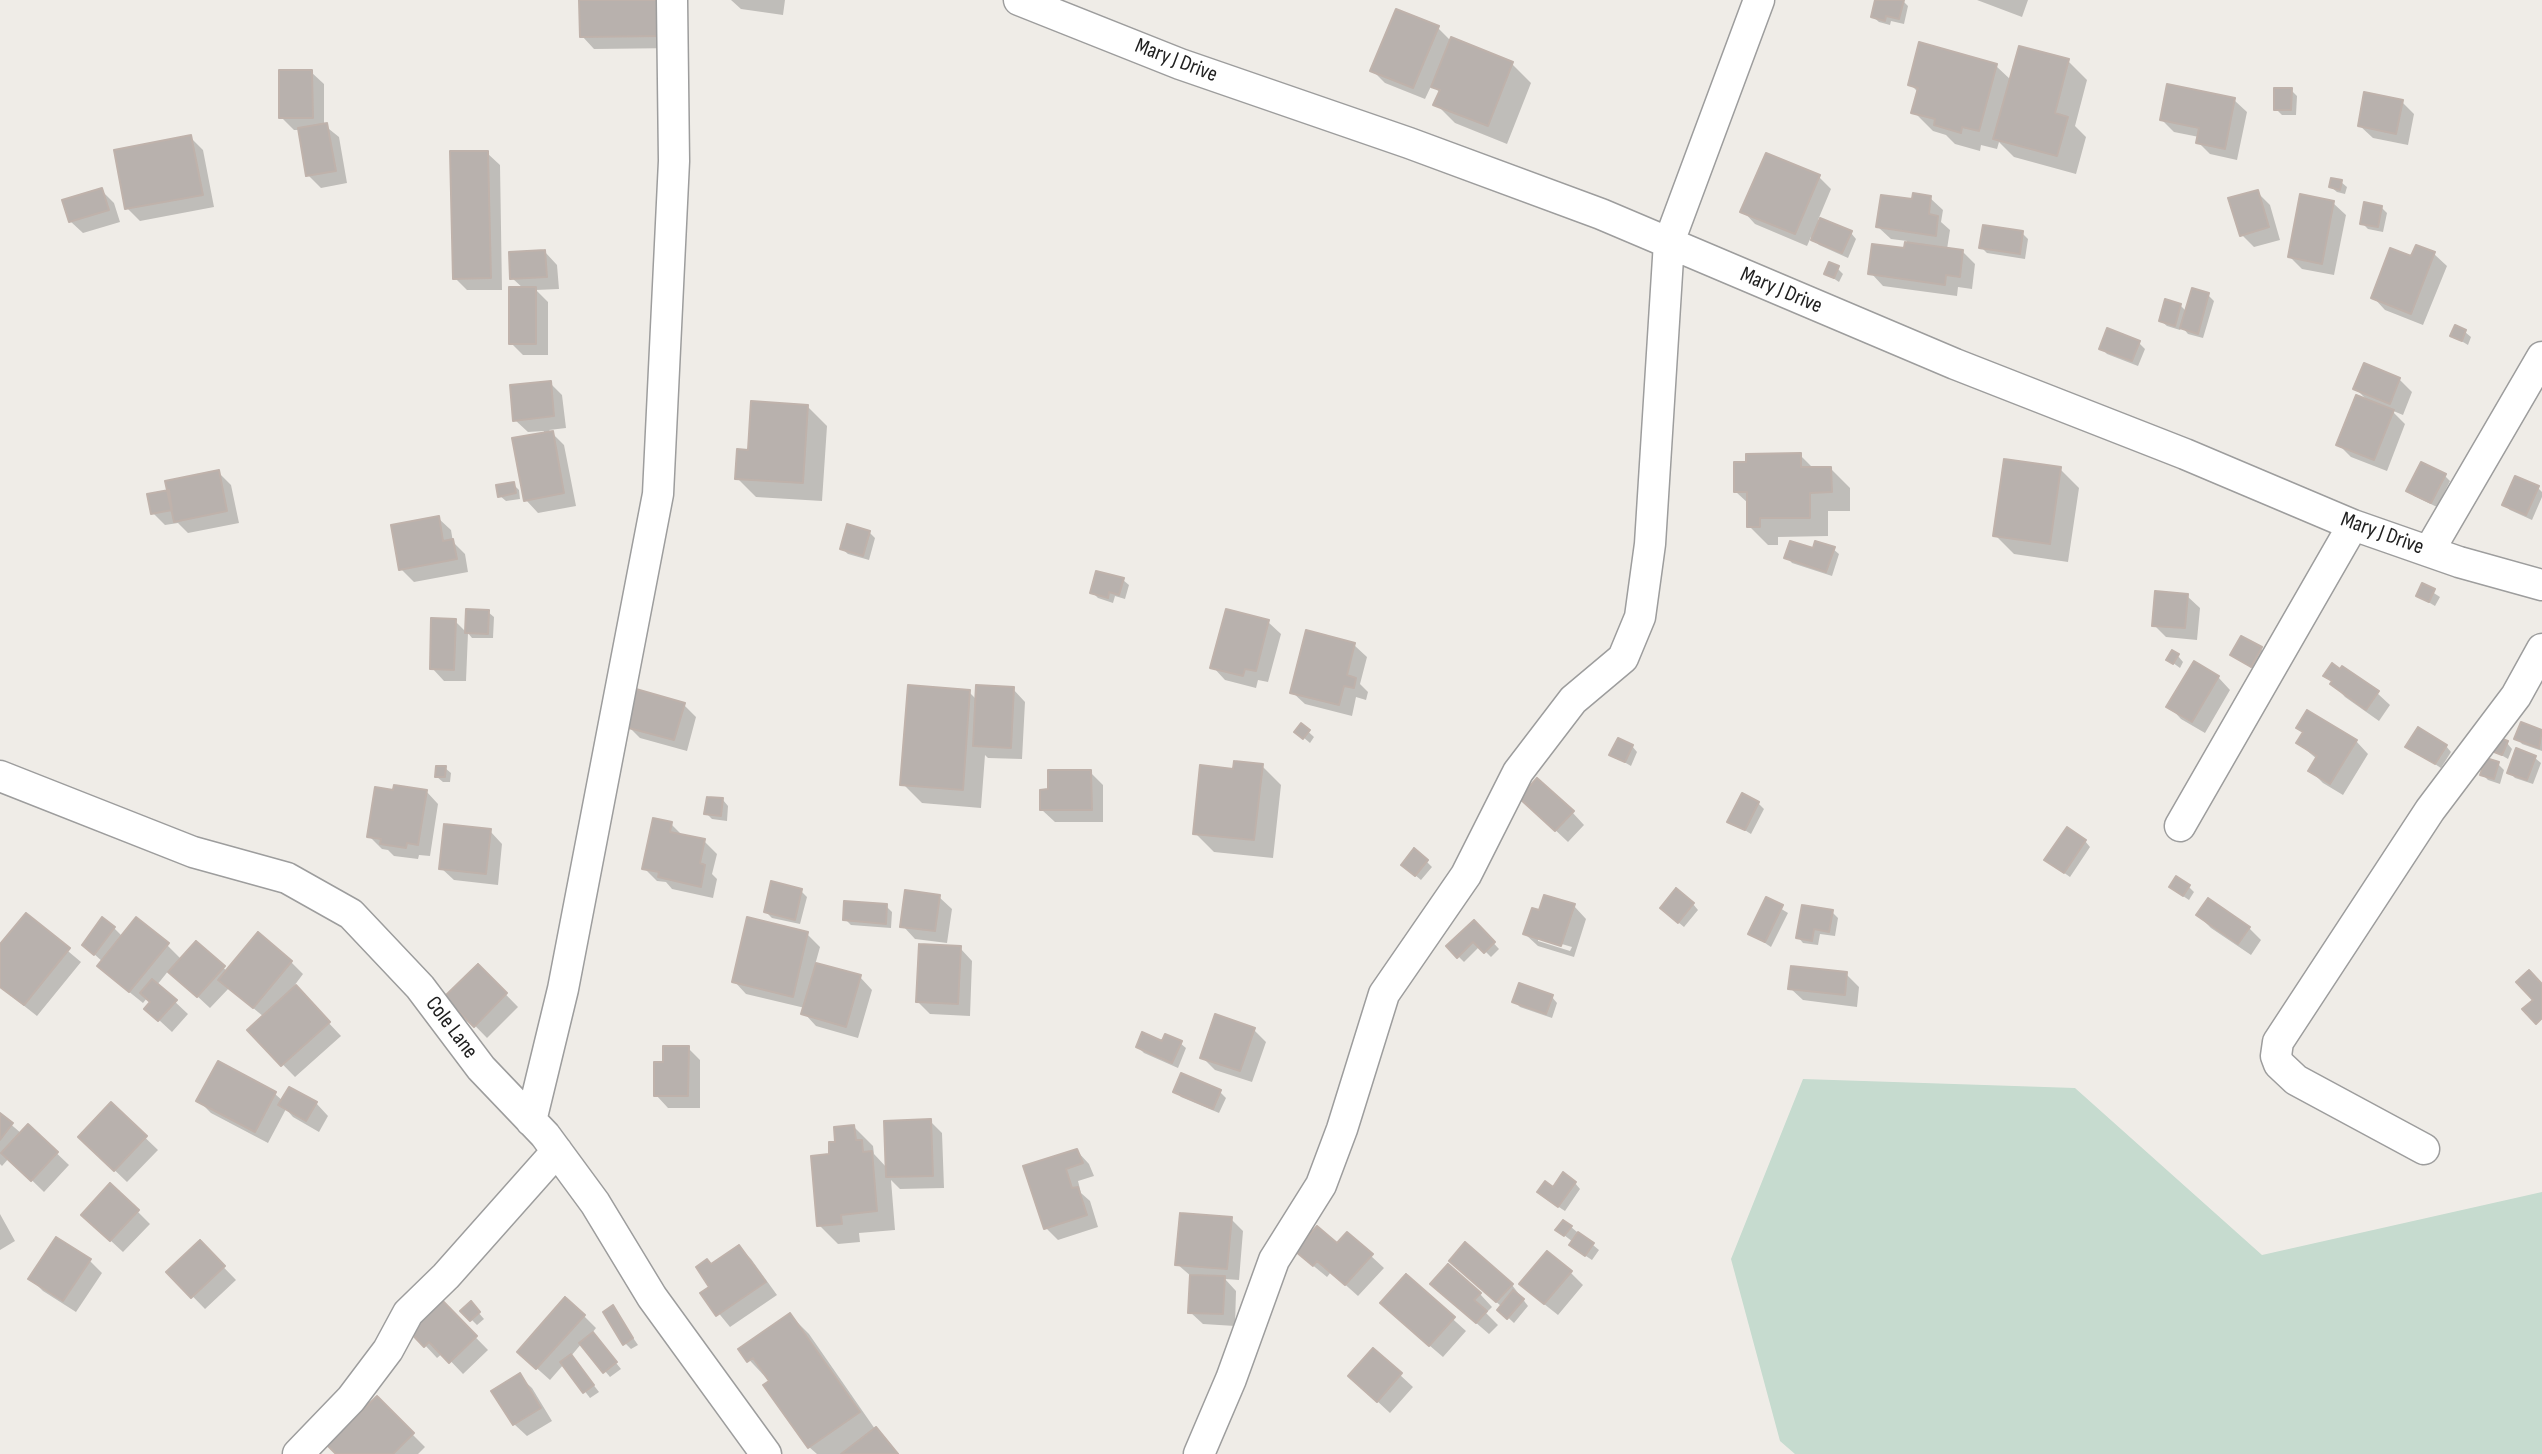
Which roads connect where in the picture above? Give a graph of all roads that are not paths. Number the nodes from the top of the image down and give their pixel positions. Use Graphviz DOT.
graph roads {
  1 [pos="672,0"];
  2 [pos="1019,0"];
  3 [pos="1759,0"];
  4 [pos="1669,242"];
  5 [pos="2542,357"];
  6 [pos="2353,525"];
  7 [pos="2429,551"];
  8 [pos="2542,585"];
  9 [pos="2542,649"];
  10 [pos="0,776"];
  11 [pos="2180,826"];
  12 [pos="531,1121"];
  13 [pos="2424,1149"];
  14 [pos="557,1151"];
  15 [pos="298,1454"];
  16 [pos="766,1454"];
  17 [pos="1199,1454"];
  1 -- 12 [label="street"];
  2 -- 4 [label="street, Mary J Drive"];
  3 -- 4 [label="street"];
  4 -- 6 [label="street, Mary J Drive"];
  4 -- 17 [label="street"];
  5 -- 7 [label="street"];
  6 -- 7 [label="street, Mary J Drive"];
  6 -- 11 [label="street"];
  7 -- 8 [label="street, Mary J Drive"];
  9 -- 13 [label="street"];
  10 -- 12 [label="street, Cole Lane"];
  12 -- 14 [label="street, Cole Lane"];
  14 -- 15 [label="street"];
  14 -- 16 [label="street, Cole Lane"];
}
